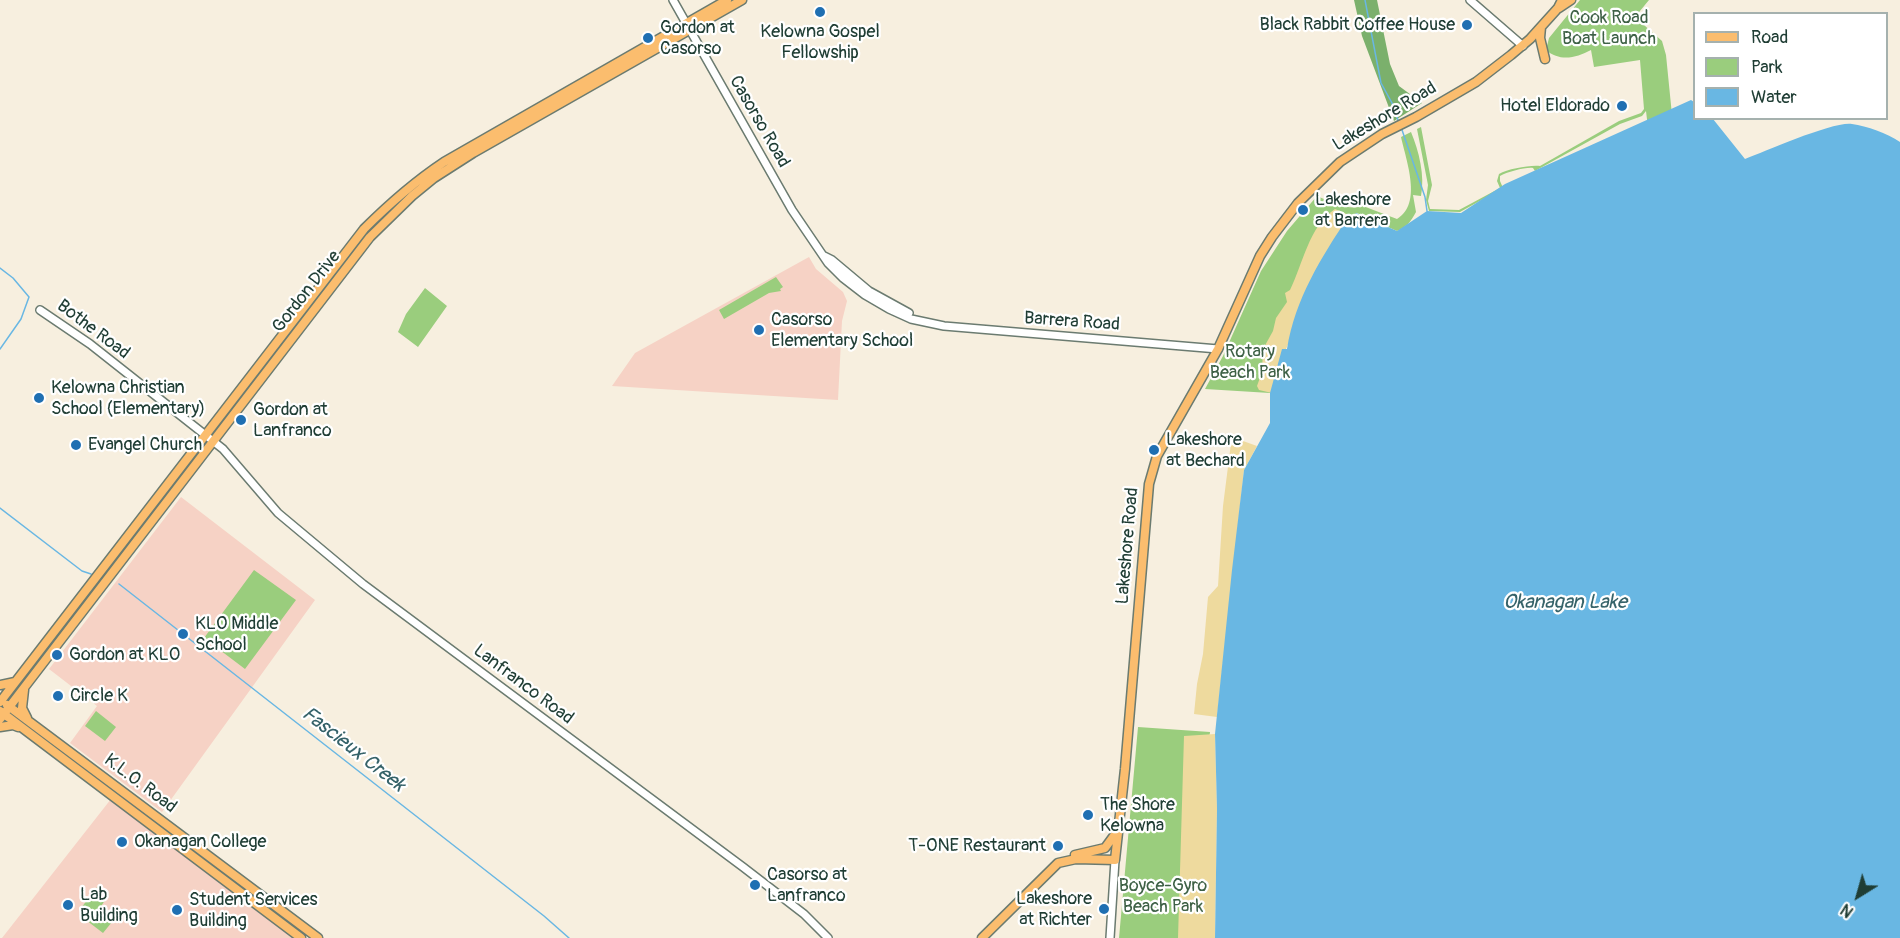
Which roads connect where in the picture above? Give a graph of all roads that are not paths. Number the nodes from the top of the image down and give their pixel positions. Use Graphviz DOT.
graph roads {
  1 [pos="673,0"];
  2 [pos="727,0"];
  3 [pos="742,0"];
  4 [pos="1470,0"];
  5 [pos="1571,0"];
  6 [pos="1560,4"];
  7 [pos="688,26"];
  8 [pos="1542,26"];
  9 [pos="1523,46"];
  10 [pos="1545,59"];
  11 [pos="867,293"];
  12 [pos="40,310"];
  13 [pos="1218,349"];
  14 [pos="205,435"];
  15 [pos="213,441"];
  16 [pos="16,682"];
  17 [pos="0,685"];
  18 [pos="24,688"];
  19 [pos="0,701"];
  20 [pos="3,713"];
  21 [pos="25,724"];
  22 [pos="0,727"];
  23 [pos="1118,831"];
  24 [pos="1114,860"];
  25 [pos="1058,863"];
  26 [pos="301,938"];
  27 [pos="318,938"];
  28 [pos="828,938"];
  29 [pos="982,938"];
  30 [pos="1110,938"];
  1 -- 7 [label="street, Casorso Road"];
  2 -- 7 [label="main road, Gordon Drive"];
  3 -- 7 [label="main road, Gordon Drive"];
  4 -- 9 [label="street"];
  5 -- 6 [label="main road, Lakeshore Road"];
  6 -- 8 [label="main road, Lakeshore Road"];
  7 -- 11 [label="street, Casorso Road"];
  7 -- 14 [label="main road, Gordon Drive"];
  7 -- 15 [label="main road, Gordon Drive"];
  8 -- 9 [label="main road, Lakeshore Road"];
  8 -- 10 [label="main road"];
  9 -- 13 [label="main road, Lakeshore Road"];
  11 -- 13 [label="street, Barrera Road"];
  12 -- 14 [label="street, Bothe Road"];
  13 -- 23 [label="main road, Lakeshore Road"];
  14 -- 15 [label="street, Bothe Road"];
  14 -- 16 [label="main road, Gordon Drive"];
  15 -- 18 [label="main road, Gordon Drive"];
  15 -- 28 [label="street, Lanfranco Road"];
  16 -- 17 [label="main road"];
  16 -- 19 [label="main road, Gordon Drive"];
  18 -- 20 [label="main road, Gordon Drive"];
  18 -- 21 [label="main road"];
  19 -- 20 [label="main road, K.L.O. Road"];
  20 -- 21 [label="main road, K.L.O. Road"];
  21 -- 22 [label="main road"];
  21 -- 26 [label="main road, K.L.O. Road"];
  21 -- 27 [label="main road, K.L.O. Road"];
  23 -- 24 [label="main road, Lakeshore Road"];
  23 -- 25 [label="main road"];
  24 -- 25 [label="main road"];
  24 -- 30 [label="street"];
  25 -- 29 [label="main road"];
}
